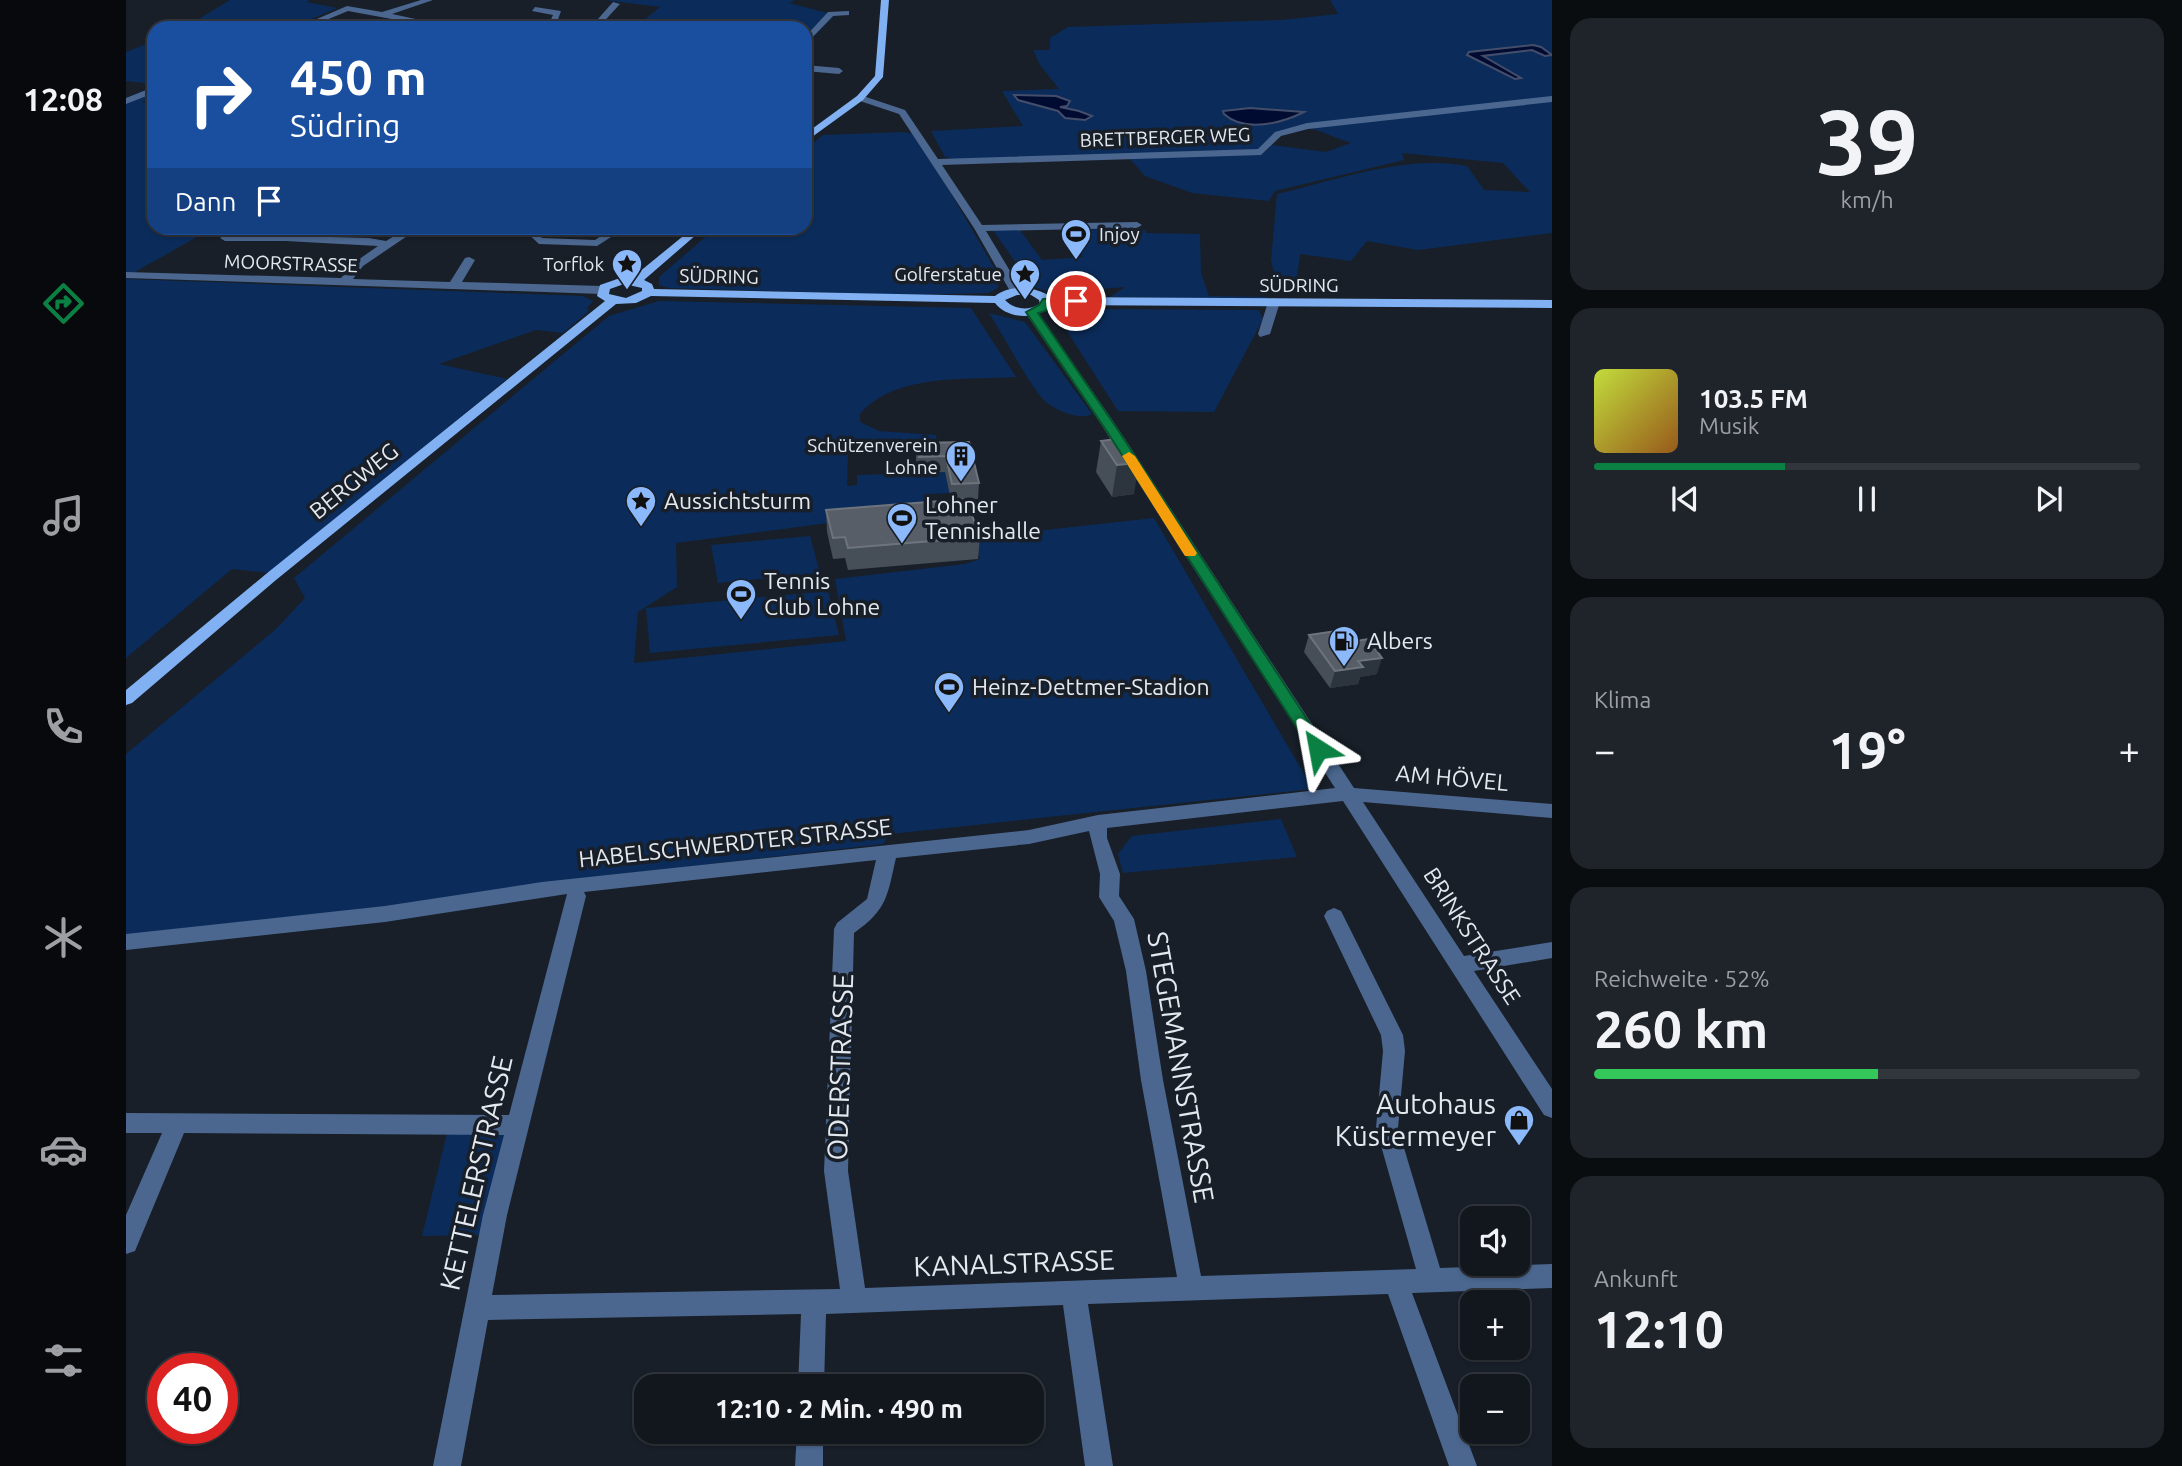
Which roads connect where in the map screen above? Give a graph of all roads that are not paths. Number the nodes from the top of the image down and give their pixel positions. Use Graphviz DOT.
graph roads {
  1 [pos="429,0"];
  2 [pos="885,0"];
  3 [pos="616,4"];
  4 [pos="535,9"];
  5 [pos="846,13"];
  6 [pos="381,15"];
  7 [pos="316,21"];
  8 [pos="415,21"];
  9 [pos="554,21"];
  10 [pos="600,21"];
  11 [pos="812,34"];
  12 [pos="812,69"];
  13 [pos="839,71"];
  14 [pos="147,93"];
  15 [pos="860,98"];
  16 [pos="1552,99"];
  17 [pos="126,102"];
  18 [pos="812,134"];
  19 [pos="937,162"];
  20 [pos="1137,225"];
  21 [pos="979,228"];
  22 [pos="259,235"];
  23 [pos="304,235"];
  24 [pos="403,235"];
  25 [pos="533,235"];
  26 [pos="611,235"];
  27 [pos="691,235"];
  28 [pos="225,238"];
  29 [pos="388,245"];
  30 [pos="469,260"];
  31 [pos="126,275"];
  32 [pos="636,281"];
  33 [pos="344,282"];
  34 [pos="454,285"];
  35 [pos="602,290"];
  36 [pos="1016,290"];
  37 [pos="648,292"];
  38 [pos="999,300"];
  39 [pos="614,301"];
  40 [pos="1046,301"];
  41 [pos="1274,302"];
  42 [pos="1552,304"];
  43 [pos="1031,312"];
  44 [pos="1264,334"];
  45 [pos="126,699"];
  46 [pos="1349,794"];
  47 [pos="1552,811"];
  48 [pos="1098,822"];
  49 [pos="888,852"];
  50 [pos="576,896"];
  51 [pos="1334,916"];
  52 [pos="126,942"];
  53 [pos="1552,950"];
  54 [pos="1459,965"];
  55 [pos="1552,1108"];
  56 [pos="126,1123"];
  57 [pos="177,1124"];
  58 [pos="518,1125"];
  59 [pos="126,1243"];
  60 [pos="1552,1276"];
  61 [pos="1431,1279"];
  62 [pos="1395,1280"];
  63 [pos="1191,1287"];
  64 [pos="1074,1293"];
  65 [pos="854,1299"];
  66 [pos="814,1302"];
  67 [pos="477,1308"];
  68 [pos="811,1374"];
  69 [pos="810,1444"];
  70 [pos="447,1466"];
  71 [pos="809,1466"];
  72 [pos="1099,1466"];
  73 [pos="1463,1466"];
  1 -- 6 [label="street"];
  2 -- 15 [label="main road"];
  3 -- 10 [label="street"];
  4 -- 9 [label="street"];
  5 -- 11 [label="street"];
  6 -- 7 [label="street"];
  6 -- 8 [label="street"];
  12 -- 13 [label="street"];
  14 -- 17 [label="street"];
  15 -- 18 [label="main road"];
  15 -- 19 [label="street"];
  16 -- 19 [label="street, BRETTBERGER WEG"];
  19 -- 21 [label="street"];
  20 -- 21 [label="street"];
  21 -- 36 [label="street"];
  22 -- 28 [label="street"];
  23 -- 29 [label="street"];
  24 -- 29 [label="street"];
  25 -- 26 [label="street"];
  27 -- 32 [label="main road"];
  29 -- 33 [label="street"];
  30 -- 34 [label="street"];
  31 -- 33 [label="street, MOORSTRASSE"];
  32 -- 35 [label="main road"];
  32 -- 37 [label="main road"];
  33 -- 34 [label="street, MOORSTRASSE"];
  34 -- 35 [label="street, MOORSTRASSE"];
  35 -- 39 [label="main road"];
  36 -- 38 [label="main road"];
  36 -- 40 [label="main road, SÜDRING"];
  37 -- 38 [label="main road, SÜDRING"];
  37 -- 39 [label="main road, BERGWEG"];
  38 -- 43 [label="main road"];
  39 -- 45 [label="main road, BERGWEG"];
  40 -- 41 [label="main road, SÜDRING"];
  40 -- 43 [label="main road"];
  41 -- 42 [label="main road, SÜDRING"];
  41 -- 44 [label="street"];
  43 -- 46 [label="street, BRINKSTRASSE"];
  46 -- 47 [label="street, AM HÖVEL"];
  46 -- 48 [label="street, HABELSCHWERDTER STRASSE"];
  46 -- 54 [label="street, BRINKSTRASSE"];
  48 -- 49 [label="street, HABELSCHWERDTER STRASSE"];
  48 -- 63 [label="street, STEGEMANNSTRASSE"];
  49 -- 52 [label="street, HABELSCHWERDTER STRASSE"];
  49 -- 65 [label="street, ODERSTRASSE"];
  50 -- 58 [label="street, KETTELERSTRASSE"];
  51 -- 61 [label="street"];
  53 -- 54 [label="street"];
  54 -- 55 [label="street, BRINKSTRASSE"];
  56 -- 57 [label="street"];
  57 -- 58 [label="street"];
  57 -- 59 [label="street"];
  58 -- 67 [label="street, KETTELERSTRASSE"];
  60 -- 61 [label="street, KANALSTRASSE"];
  61 -- 62 [label="street, KANALSTRASSE"];
  62 -- 63 [label="street, KANALSTRASSE"];
  62 -- 73 [label="street"];
  63 -- 64 [label="street, KANALSTRASSE"];
  64 -- 65 [label="street, KANALSTRASSE"];
  64 -- 72 [label="street"];
  65 -- 66 [label="street, KANALSTRASSE"];
  66 -- 67 [label="street, KANALSTRASSE"];
  66 -- 68 [label="street"];
  67 -- 70 [label="street, KETTELERSTRASSE"];
  69 -- 71 [label="street"];
}
